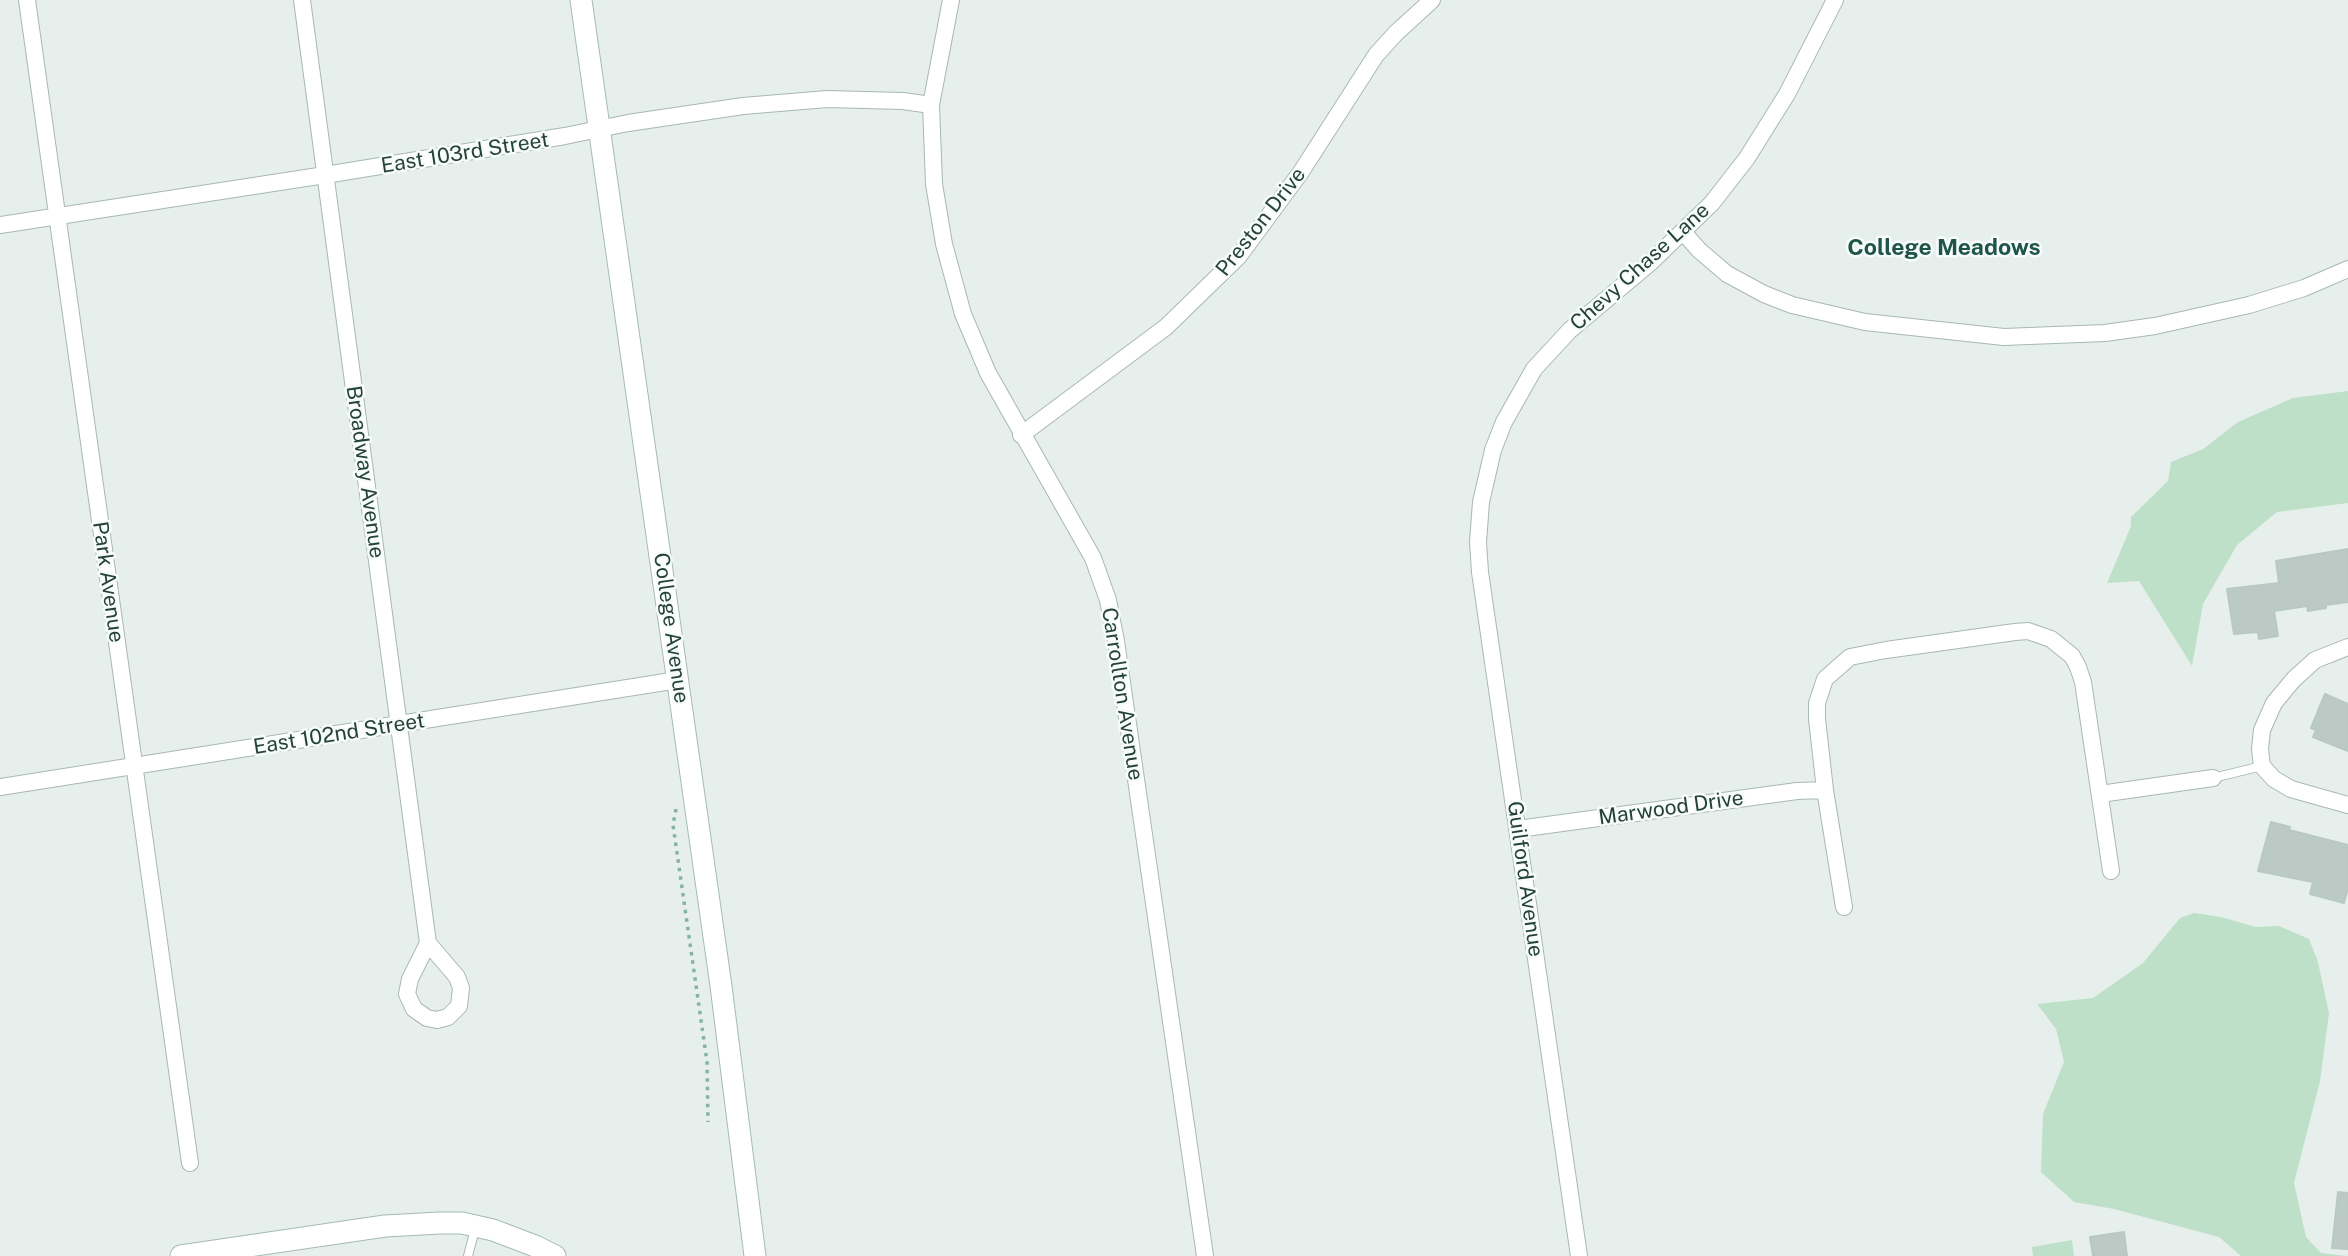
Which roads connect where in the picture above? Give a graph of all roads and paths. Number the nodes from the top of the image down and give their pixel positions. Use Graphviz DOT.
graph roads {
  1 [pos="27,0"];
  2 [pos="302,0"];
  3 [pos="581,0"];
  4 [pos="951,0"];
  5 [pos="1432,0"];
  6 [pos="1835,0"];
  7 [pos="931,105"];
  8 [pos="599,129"];
  9 [pos="325,175"];
  10 [pos="58,216"];
  11 [pos="0,225"];
  12 [pos="1683,232"];
  13 [pos="2348,269"];
  14 [pos="1021,435"];
  15 [pos="1480,502"];
  16 [pos="2348,647"];
  17 [pos="678,680"];
  18 [pos="398,724"];
  19 [pos="134,766"];
  20 [pos="2262,766"];
  21 [pos="2213,778"];
  22 [pos="0,787"];
  23 [pos="1825,790"];
  24 [pos="2100,794"];
  25 [pos="2348,805"];
  26 [pos="1518,829"];
  27 [pos="2110,871"];
  28 [pos="1844,907"];
  29 [pos="428,943"];
  30 [pos="190,1163"];
  31 [pos="476,1226"];
  32 [pos="181,1256"];
  33 [pos="468,1256"];
  34 [pos="555,1256"];
  35 [pos="755,1256"];
  36 [pos="1205,1256"];
  37 [pos="1579,1256"];
  1 -- 10 [label="street, Park Avenue"];
  2 -- 9 [label="street, Broadway Avenue"];
  3 -- 8 [label="main road, College Avenue"];
  4 -- 7 [label="street, Carrollton Avenue"];
  5 -- 14 [label="street, Preston Drive"];
  6 -- 12 [label="street, Chevy Chase Lane"];
  7 -- 8 [label="street, East 103rd Street"];
  7 -- 14 [label="street, Carrollton Avenue"];
  8 -- 9 [label="street, East 103rd Street"];
  8 -- 17 [label="main road, College Avenue"];
  9 -- 10 [label="street, East 103rd Street"];
  9 -- 18 [label="street, Broadway Avenue"];
  10 -- 11 [label="street, East 103rd Street"];
  10 -- 19 [label="street, Park Avenue"];
  12 -- 13 [label="street"];
  12 -- 15 [label="street, Chevy Chase Lane"];
  14 -- 36 [label="street, Carrollton Avenue"];
  15 -- 26 [label="street, Guilford Avenue"];
  16 -- 20 [label="street"];
  17 -- 18 [label="street, East 102nd Street"];
  17 -- 35 [label="main road, College Avenue"];
  18 -- 19 [label="street, East 102nd Street"];
  18 -- 29 [label="street, Broadway Avenue"];
  19 -- 22 [label="street, East 102nd Street"];
  19 -- 30 [label="street, Park Avenue"];
  20 -- 21 [label="lane"];
  20 -- 25 [label="street"];
  21 -- 24 [label="street"];
  23 -- 24 [label="street"];
  23 -- 26 [label="street, Marwood Drive"];
  23 -- 28 [label="street"];
  24 -- 27 [label="street"];
  26 -- 37 [label="street, Guilford Avenue"];
  29 -- 29 [label="street"];
  31 -- 32 [label="main road"];
  31 -- 33 [label="lane"];
  31 -- 34 [label="main road"];
}
